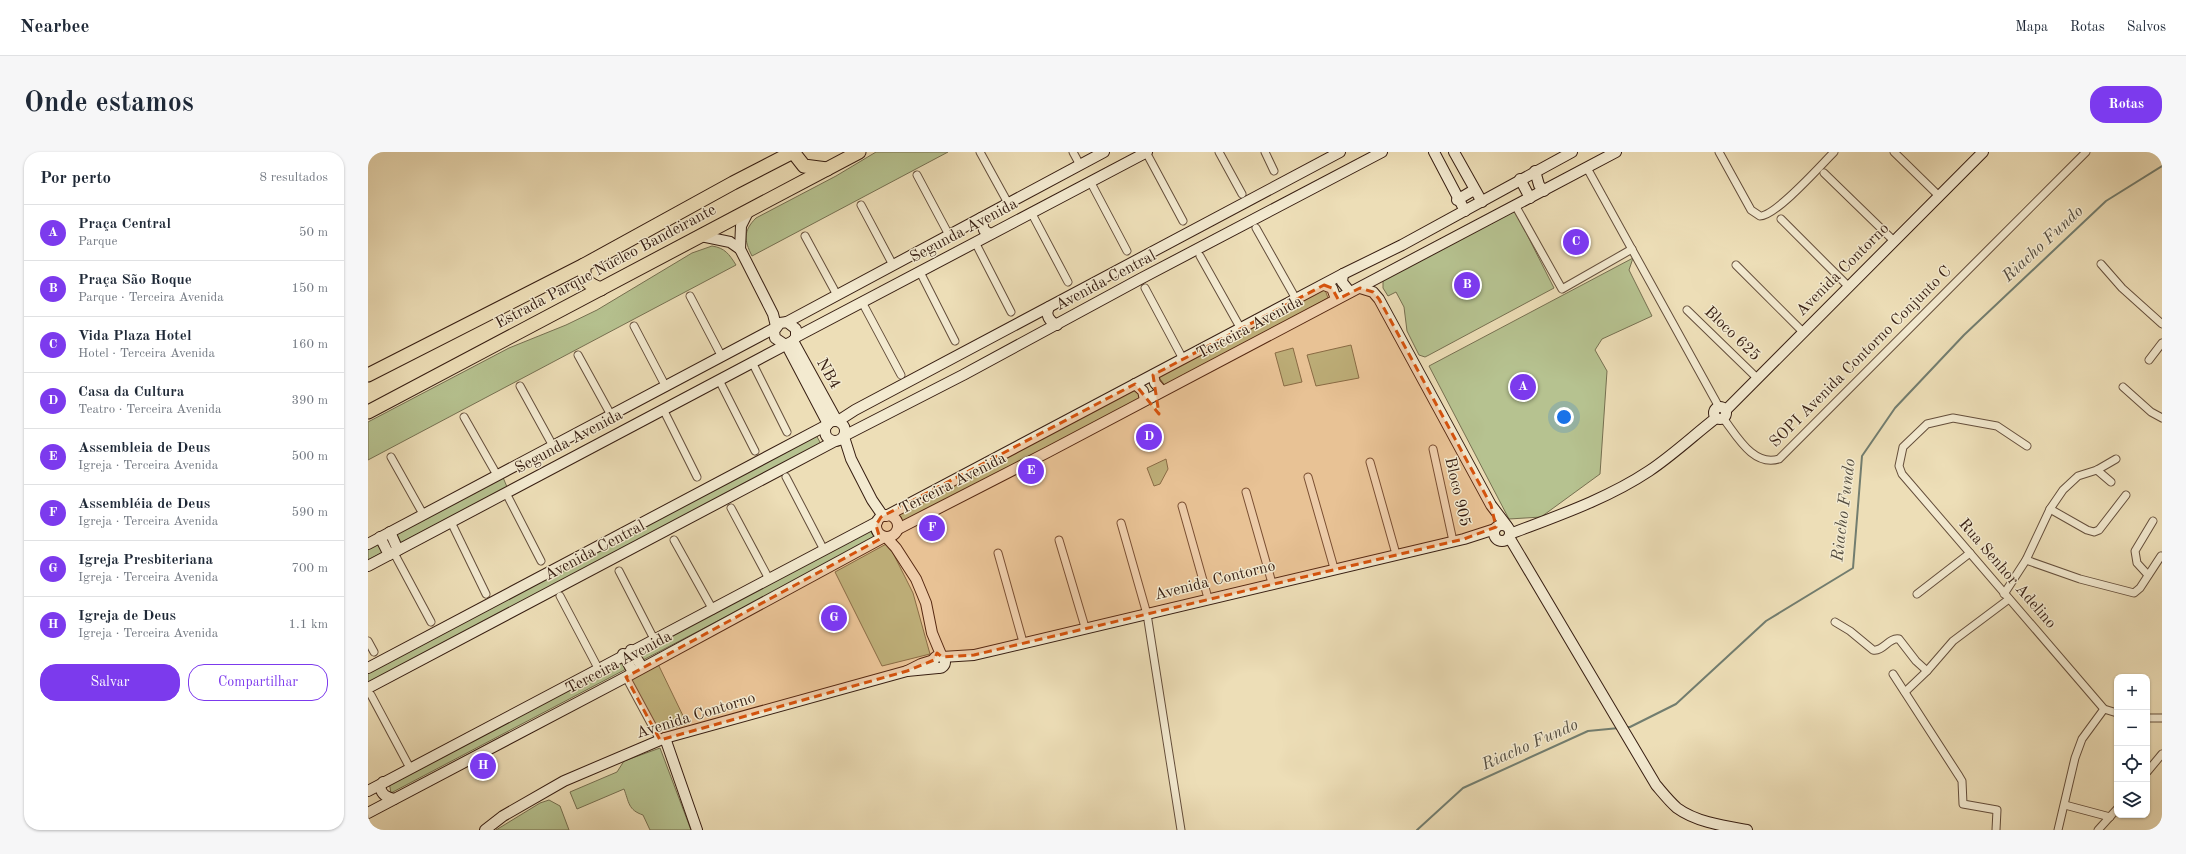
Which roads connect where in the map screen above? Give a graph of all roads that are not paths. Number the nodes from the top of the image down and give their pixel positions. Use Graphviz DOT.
graph roads {
  1 [pos="776,152"];
  2 [pos="793,152"];
  3 [pos="859,152"];
  4 [pos="980,152"];
  5 [pos="1073,152"];
  6 [pos="1104,152"];
  7 [pos="1147,152"];
  8 [pos="1219,152"];
  9 [pos="1265,152"];
  10 [pos="1340,152"];
  11 [pos="1382,152"];
  12 [pos="1434,152"];
  13 [pos="1454,152"];
  14 [pos="1572,152"];
  15 [pos="1616,152"];
  16 [pos="1719,152"];
  17 [pos="1834,152"];
  18 [pos="1894,152"];
  19 [pos="1983,152"];
  20 [pos="2086,152"];
  21 [pos="1080,165"];
  22 [pos="767,166"];
  23 [pos="1587,168"];
  24 [pos="827,169"];
  25 [pos="1274,171"];
  26 [pos="1534,172"];
  27 [pos="1824,173"];
  28 [pos="917,175"];
  29 [pos="1520,179"];
  30 [pos="1090,181"];
  31 [pos="1474,190"];
  32 [pos="1544,191"];
  33 [pos="1938,195"];
  34 [pos="1530,198"];
  35 [pos="1244,199"];
  36 [pos="1457,200"];
  37 [pos="1482,202"];
  38 [pos="1008,203"];
  39 [pos="861,205"];
  40 [pos="1515,205"];
  41 [pos="1236,208"];
  42 [pos="749,210"];
  43 [pos="1465,211"];
  44 [pos="1031,212"];
  45 [pos="981,218"];
  46 [pos="1781,219"];
  47 [pos="1183,222"];
  48 [pos="1252,223"];
  49 [pos="966,226"];
  50 [pos="990,234"];
  51 [pos="949,235"];
  52 [pos="701,236"];
  53 [pos="805,236"];
  54 [pos="1894,241"];
  55 [pos="975,242"];
  56 [pos="740,249"];
  57 [pos="1632,249"];
  58 [pos="1127,251"];
  59 [pos="1200,256"];
  60 [pos="584,264"];
  61 [pos="2101,264"];
  62 [pos="893,265"];
  63 [pos="1736,265"];
  64 [pos="920,272"];
  65 [pos="1344,274"];
  66 [pos="1378,279"];
  67 [pos="1068,282"];
  68 [pos="1324,285"];
  69 [pos="1849,287"];
  70 [pos="1146,288"];
  71 [pos="601,289"];
  72 [pos="1355,290"];
  73 [pos="837,295"];
  74 [pos="690,296"];
  75 [pos="1296,299"];
  76 [pos="1336,299"];
  77 [pos="1379,299"];
  78 [pos="862,302"];
  79 [pos="1049,307"];
  80 [pos="1687,310"];
  81 [pos="1011,312"];
  82 [pos="1029,318"];
  83 [pos="781,324"];
  84 [pos="2162,324"];
  85 [pos="1056,325"];
  86 [pos="634,326"];
  87 [pos="1241,329"];
  88 [pos="1043,331"];
  89 [pos="1803,332"];
  90 [pos="955,341"];
  91 [pos="790,342"];
  92 [pos="2162,343"];
  93 [pos="578,355"];
  94 [pos="722,357"];
  95 [pos="1183,359"];
  96 [pos="2149,360"];
  97 [pos="752,362"];
  98 [pos="368,375"];
  99 [pos="901,375"];
  100 [pos="1153,375"];
  101 [pos="1757,378"];
  102 [pos="719,380"];
  103 [pos="1135,384"];
  104 [pos="520,386"];
  105 [pos="666,386"];
  106 [pos="2123,387"];
  107 [pos="1162,391"];
  108 [pos="1145,400"];
  109 [pos="663,409"];
  110 [pos="368,412"];
  111 [pos="1721,413"];
  112 [pos="611,415"];
  113 [pos="464,417"];
  114 [pos="2162,418"];
  115 [pos="832,423"];
  116 [pos="787,432"];
  117 [pos="840,439"];
  118 [pos="553,446"];
  119 [pos="2028,446"];
  120 [pos="1432,449"];
  121 [pos="755,451"];
  122 [pos="390,457"];
  123 [pos="2116,459"];
  124 [pos="522,462"];
  125 [pos="1370,462"];
  126 [pos="2098,470"];
  127 [pos="500,474"];
  128 [pos="697,477"];
  129 [pos="786,477"];
  130 [pos="1308,477"];
  131 [pos="532,478"];
  132 [pos="2111,482"];
  133 [pos="509,491"];
  134 [pos="1246,492"];
  135 [pos="2126,495"];
  136 [pos="1491,505"];
  137 [pos="1182,506"];
  138 [pos="731,508"];
  139 [pos="2050,509"];
  140 [pos="423,514"];
  141 [pos="881,518"];
  142 [pos="2153,521"];
  143 [pos="451,522"];
  144 [pos="1121,523"];
  145 [pos="1496,528"];
  146 [pos="390,532"];
  147 [pos="891,534"];
  148 [pos="1505,534"];
  149 [pos="380,537"];
  150 [pos="1464,539"];
  151 [pos="674,540"];
  152 [pos="1059,540"];
  153 [pos="1453,541"];
  154 [pos="368,544"];
  155 [pos="824,550"];
  156 [pos="394,552"];
  157 [pos="998,553"];
  158 [pos="1970,553"];
  159 [pos="1396,554"];
  160 [pos="2161,556"];
  161 [pos="576,557"];
  162 [pos="2026,560"];
  163 [pos="541,562"];
  164 [pos="368,566"];
  165 [pos="1334,568"];
  166 [pos="619,571"];
  167 [pos="585,574"];
  168 [pos="2148,575"];
  169 [pos="769,579"];
  170 [pos="1272,583"];
  171 [pos="486,594"];
  172 [pos="1917,594"];
  173 [pos="560,596"];
  174 [pos="2006,596"];
  175 [pos="1208,598"];
  176 [pos="713,610"];
  177 [pos="1146,614"];
  178 [pos="431,622"];
  179 [pos="1835,622"];
  180 [pos="1085,627"];
  181 [pos="654,639"];
  182 [pos="368,641"];
  183 [pos="1023,642"];
  184 [pos="374,652"];
  185 [pos="627,652"];
  186 [pos="939,661"];
  187 [pos="368,668"];
  188 [pos="598,668"];
  189 [pos="1927,671"];
  190 [pos="633,672"];
  191 [pos="1893,674"];
  192 [pos="370,691"];
  193 [pos="1905,692"];
  194 [pos="2104,709"];
  195 [pos="2114,712"];
  196 [pos="2150,718"];
  197 [pos="2162,718"];
  198 [pos="662,739"];
  199 [pos="2162,754"];
  200 [pos="410,768"];
  201 [pos="2150,768"];
  202 [pos="384,782"];
  203 [pos="368,791"];
  204 [pos="394,799"];
  205 [pos="2065,805"];
  206 [pos="372,811"];
  207 [pos="2114,812"];
  208 [pos="2110,817"];
  209 [pos="485,830"];
  210 [pos="697,830"];
  211 [pos="1181,830"];
  212 [pos="1747,830"];
  213 [pos="1996,830"];
  214 [pos="2058,830"];
  215 [pos="2098,830"];
  1 -- 22 [label="highway"];
  2 -- 22 [label="highway, Estrada Parque Núcleo Bandeirante"];
  2 -- 24 [label="highway"];
  3 -- 24 [label="highway, Estrada Parque Núcleo Bandeirante"];
  4 -- 38 [label="street"];
  5 -- 21 [label="street"];
  6 -- 21 [label="street, Segunda Avenida"];
  7 -- 30 [label="street, Segunda Avenida"];
  7 -- 47 [label="street"];
  8 -- 35 [label="street"];
  9 -- 25 [label="street"];
  10 -- 35 [label="street, Avenida Central"];
  11 -- 48 [label="street, Avenida Central"];
  12 -- 36 [label="street"];
  13 -- 31 [label="street"];
  14 -- 26 [label="street, Terceira Avenida"];
  15 -- 23 [label="street, Terceira Avenida"];
  16 -- 17 [label="street"];
  18 -- 33 [label="street"];
  19 -- 33 [label="street, Avenida Contorno"];
  20 -- 111 [label="street, SOPI Avenida Contorno Conjunto C"];
  21 -- 38 [label="street, Segunda Avenida"];
  22 -- 60 [label="highway, Estrada Parque Núcleo Bandeirante"];
  23 -- 32 [label="street, Terceira Avenida"];
  23 -- 57 [label="street, SOPI Avenida Contorno Conjunto C"];
  24 -- 42 [label="highway, Estrada Parque Núcleo Bandeirante"];
  26 -- 29 [label="street, Terceira Avenida"];
  26 -- 32 [label="street"];
  27 -- 54 [label="street"];
  28 -- 51 [label="street"];
  29 -- 34 [label="street"];
  29 -- 37 [label="street, Terceira Avenida"];
  30 -- 44 [label="street, Segunda Avenida"];
  30 -- 58 [label="street"];
  31 -- 36 [label="street"];
  31 -- 37 [label="street"];
  32 -- 34 [label="street, Terceira Avenida"];
  33 -- 54 [label="street, Avenida Contorno"];
  34 -- 40 [label="street, Terceira Avenida"];
  35 -- 41 [label="street, Avenida Central"];
  35 -- 48 [label="street"];
  36 -- 43 [label="street"];
  37 -- 43 [label="street, Terceira Avenida"];
  38 -- 45 [label="street, Segunda Avenida"];
  39 -- 62 [label="street"];
  40 -- 57 [label="street"];
  40 -- 66 [label="street, Terceira Avenida"];
  41 -- 48 [label="street"];
  41 -- 79 [label="street, Avenida Central"];
  42 -- 52 [label="highway, Estrada Parque Núcleo Bandeirante"];
  42 -- 56 [label="street"];
  43 -- 65 [label="street, Terceira Avenida"];
  44 -- 50 [label="street, Segunda Avenida"];
  44 -- 67 [label="street"];
  45 -- 49 [label="street, Segunda Avenida"];
  45 -- 50 [label="street"];
  46 -- 69 [label="street"];
  48 -- 75 [label="street"];
  48 -- 85 [label="street, Avenida Central"];
  49 -- 51 [label="street, Segunda Avenida"];
  49 -- 55 [label="street"];
  50 -- 55 [label="street, Segunda Avenida"];
  51 -- 62 [label="street, Segunda Avenida"];
  52 -- 56 [label="street"];
  52 -- 71 [label="highway, Estrada Parque Núcleo Bandeirante"];
  53 -- 73 [label="street"];
  54 -- 69 [label="street, Avenida Contorno"];
  55 -- 64 [label="street, Segunda Avenida"];
  55 -- 81 [label="street"];
  56 -- 83 [label="street"];
  57 -- 111 [label="street, SOPI Avenida Contorno Conjunto C"];
  59 -- 87 [label="street"];
  60 -- 71 [label="highway"];
  60 -- 98 [label="highway, Estrada Parque Núcleo Bandeirante"];
  61 -- 84 [label="street"];
  62 -- 73 [label="street, Segunda Avenida"];
  63 -- 89 [label="street"];
  64 -- 78 [label="street, Segunda Avenida"];
  64 -- 90 [label="street"];
  65 -- 68 [label="street, Terceira Avenida"];
  65 -- 72 [label="street"];
  66 -- 72 [label="street, Terceira Avenida"];
  66 -- 77 [label="street"];
  68 -- 75 [label="street, Terceira Avenida"];
  68 -- 76 [label="street"];
  69 -- 89 [label="street, Avenida Contorno"];
  70 -- 95 [label="street"];
  71 -- 110 [label="highway, Estrada Parque Núcleo Bandeirante"];
  72 -- 76 [label="street, Terceira Avenida"];
  72 -- 77 [label="street"];
  73 -- 83 [label="street, Segunda Avenida"];
  74 -- 94 [label="street"];
  75 -- 87 [label="street, Terceira Avenida"];
  76 -- 107 [label="street, Terceira Avenida"];
  77 -- 136 [label="street"];
  78 -- 91 [label="street, Segunda Avenida"];
  78 -- 99 [label="street"];
  79 -- 82 [label="street, Avenida Central"];
  79 -- 85 [label="street"];
  80 -- 101 [label="street, Bloco 625"];
  82 -- 88 [label="street"];
  82 -- 115 [label="street, Avenida Central"];
  83 -- 91 [label="street"];
  83 -- 91 [label="street"];
  83 -- 94 [label="street, Segunda Avenida"];
  85 -- 88 [label="street, Avenida Central"];
  86 -- 105 [label="street"];
  87 -- 95 [label="street, Terceira Avenida"];
  88 -- 117 [label="street, Avenida Central"];
  89 -- 101 [label="street, Avenida Contorno"];
  91 -- 97 [label="street, Segunda Avenida"];
  91 -- 115 [label="street, NB4"];
  92 -- 96 [label="street"];
  93 -- 112 [label="street"];
  94 -- 105 [label="street, Segunda Avenida"];
  95 -- 100 [label="street, Terceira Avenida"];
  97 -- 102 [label="street, Segunda Avenida"];
  97 -- 116 [label="street"];
  100 -- 103 [label="street, Terceira Avenida"];
  100 -- 107 [label="street"];
  101 -- 111 [label="street, Avenida Contorno"];
  102 -- 109 [label="street, Segunda Avenida"];
  102 -- 121 [label="street"];
  103 -- 108 [label="street"];
  103 -- 141 [label="street, Terceira Avenida"];
  104 -- 118 [label="street"];
  105 -- 112 [label="street, Segunda Avenida"];
  106 -- 114 [label="street"];
  107 -- 108 [label="street, Terceira Avenida"];
  108 -- 147 [label="street, Terceira Avenida"];
  109 -- 128 [label="street"];
  109 -- 131 [label="street, Segunda Avenida"];
  111 -- 148 [label="street, Avenida Contorno"];
  112 -- 118 [label="street, Segunda Avenida"];
  113 -- 127 [label="street"];
  115 -- 117 [label="street"];
  115 -- 117 [label="street"];
  115 -- 161 [label="street, Avenida Central"];
  117 -- 141 [label="street"];
  117 -- 167 [label="street, Avenida Central"];
  118 -- 124 [label="street, Segunda Avenida"];
  119 -- 158 [label="street, Rua Senhor Adelino"];
  120 -- 153 [label="street, Bloco 905"];
  122 -- 140 [label="street"];
  123 -- 126 [label="street"];
  124 -- 127 [label="street, Segunda Avenida"];
  124 -- 131 [label="street"];
  125 -- 159 [label="street"];
  126 -- 132 [label="street"];
  126 -- 139 [label="street"];
  127 -- 133 [label="street"];
  127 -- 140 [label="street, Segunda Avenida"];
  129 -- 155 [label="street"];
  130 -- 165 [label="street"];
  131 -- 133 [label="street, Segunda Avenida"];
  133 -- 143 [label="street, Segunda Avenida"];
  133 -- 163 [label="street"];
  134 -- 170 [label="street"];
  135 -- 139 [label="street"];
  136 -- 145 [label="street"];
  136 -- 148 [label="street"];
  137 -- 175 [label="street"];
  138 -- 169 [label="street"];
  139 -- 162 [label="street"];
  140 -- 146 [label="street, Segunda Avenida"];
  141 -- 147 [label="street"];
  141 -- 147 [label="street"];
  141 -- 155 [label="street, Terceira Avenida"];
  142 -- 168 [label="street"];
  143 -- 156 [label="street, Segunda Avenida"];
  143 -- 171 [label="street"];
  144 -- 177 [label="street"];
  145 -- 148 [label="street, Avenida Contorno"];
  145 -- 150 [label="street, Avenida Contorno"];
  146 -- 149 [label="street, Segunda Avenida"];
  146 -- 156 [label="street"];
  147 -- 186 [label="street"];
  147 -- 190 [label="street, Terceira Avenida"];
  148 -- 150 [label="street, Avenida Contorno"];
  148 -- 212 [label="street"];
  149 -- 154 [label="street, Segunda Avenida"];
  149 -- 156 [label="street"];
  150 -- 153 [label="street, Avenida Contorno"];
  151 -- 176 [label="street"];
  152 -- 180 [label="street"];
  153 -- 159 [label="street, Avenida Contorno"];
  155 -- 169 [label="street, Terceira Avenida"];
  156 -- 164 [label="street, Segunda Avenida"];
  156 -- 178 [label="street"];
  157 -- 183 [label="street"];
  158 -- 172 [label="street"];
  158 -- 174 [label="street, Rua Senhor Adelino"];
  159 -- 165 [label="street, Avenida Contorno"];
  160 -- 168 [label="street"];
  161 -- 167 [label="street"];
  161 -- 187 [label="street, Avenida Central"];
  162 -- 168 [label="street"];
  162 -- 174 [label="street"];
  165 -- 170 [label="street, Avenida Contorno"];
  166 -- 181 [label="street"];
  167 -- 192 [label="street, Avenida Central"];
  169 -- 176 [label="street, Terceira Avenida"];
  170 -- 175 [label="street, Avenida Contorno"];
  173 -- 188 [label="street"];
  174 -- 189 [label="street"];
  174 -- 194 [label="street, Rua Senhor Adelino"];
  175 -- 177 [label="street, Avenida Contorno"];
  176 -- 181 [label="street, Terceira Avenida"];
  177 -- 180 [label="street, Avenida Contorno"];
  177 -- 211 [label="street"];
  179 -- 189 [label="street"];
  180 -- 183 [label="street, Avenida Contorno"];
  181 -- 185 [label="street, Terceira Avenida"];
  182 -- 184 [label="street"];
  183 -- 186 [label="street, Avenida Contorno"];
  185 -- 188 [label="street, Terceira Avenida"];
  185 -- 190 [label="street"];
  186 -- 198 [label="street, Avenida Contorno"];
  188 -- 200 [label="street, Terceira Avenida"];
  189 -- 193 [label="street"];
  190 -- 198 [label="street"];
  190 -- 204 [label="street, Terceira Avenida"];
  191 -- 193 [label="street"];
  192 -- 200 [label="street"];
  193 -- 213 [label="street"];
  194 -- 195 [label="street"];
  194 -- 205 [label="street"];
  196 -- 197 [label="street"];
  198 -- 209 [label="street, Avenida Contorno"];
  198 -- 210 [label="street"];
  199 -- 201 [label="street"];
  200 -- 202 [label="street, Terceira Avenida"];
  202 -- 203 [label="street, Terceira Avenida"];
  202 -- 204 [label="street"];
  203 -- 206 [label="street"];
  204 -- 206 [label="street, Terceira Avenida"];
  205 -- 208 [label="street"];
  205 -- 214 [label="street"];
  207 -- 208 [label="street"];
  208 -- 215 [label="street"];
}
